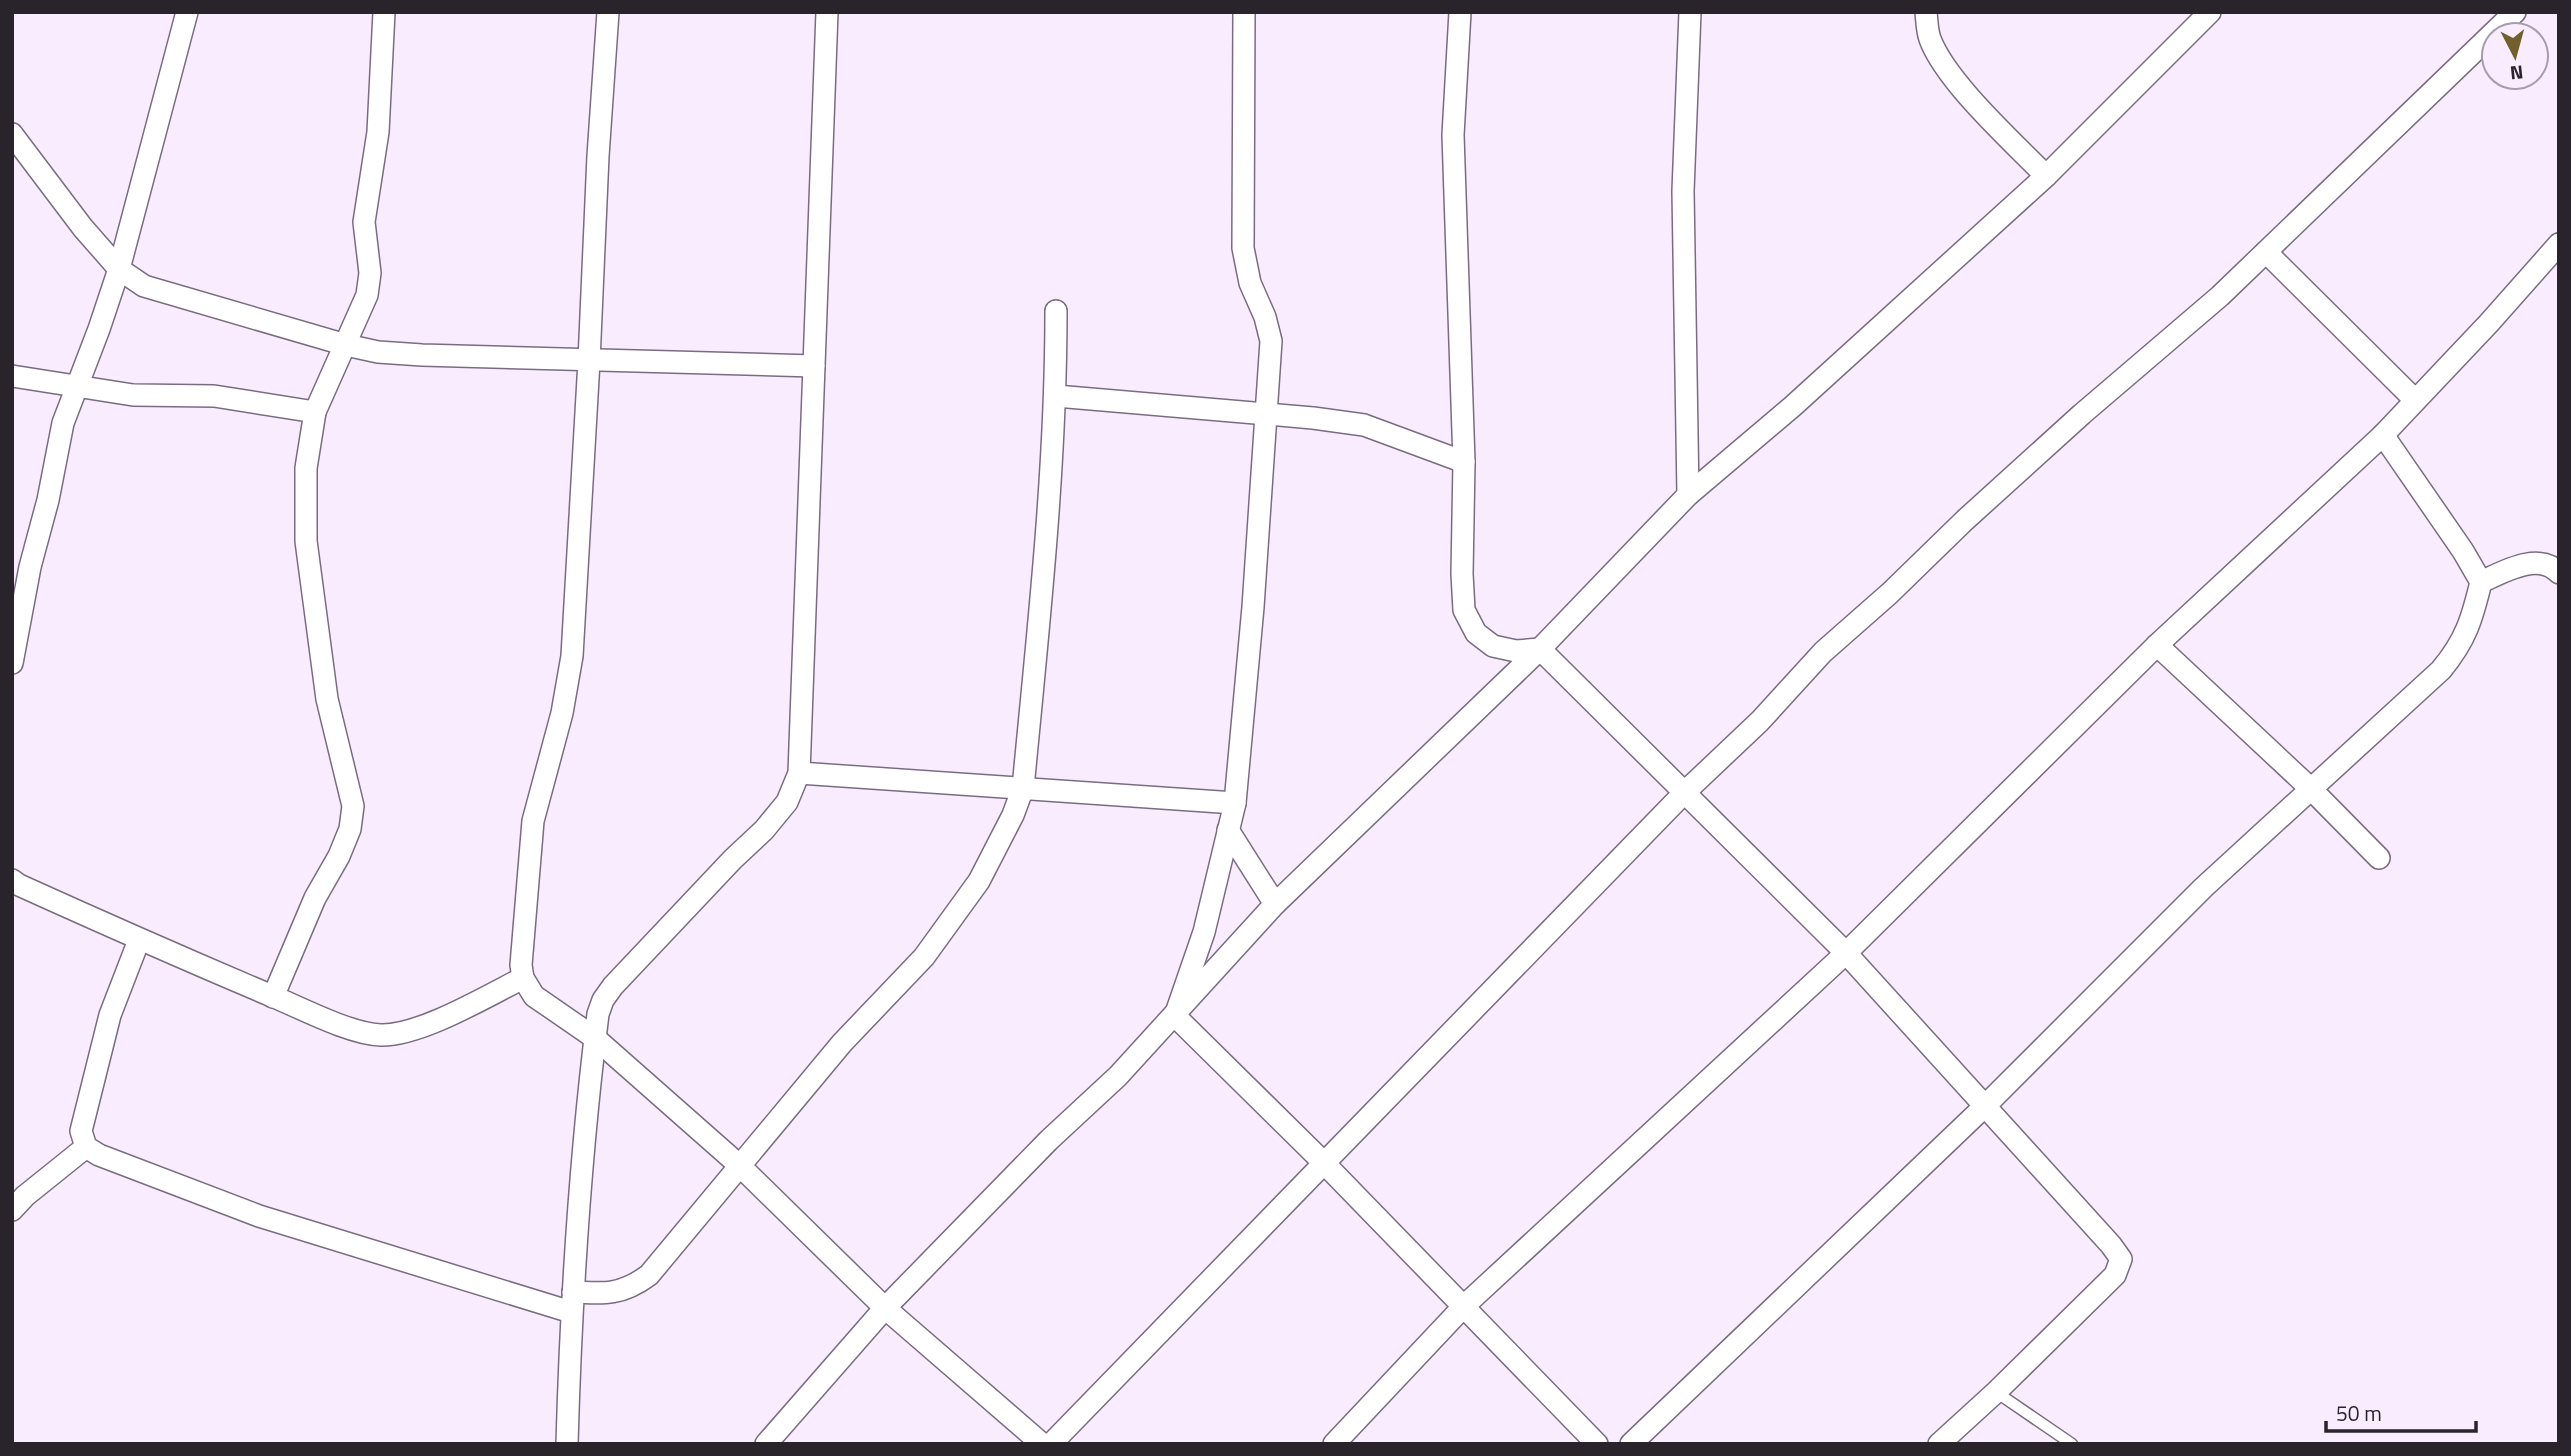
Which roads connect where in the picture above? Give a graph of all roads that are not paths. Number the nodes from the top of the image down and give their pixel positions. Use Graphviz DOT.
graph roads {
  1 [pos="187,12"];
  2 [pos="384,12"];
  3 [pos="608,12"];
  4 [pos="827,12"];
  5 [pos="1244,12"];
  6 [pos="1460,12"];
  7 [pos="1690,12"];
  8 [pos="1926,12"];
  9 [pos="2210,12"];
  10 [pos="2515,12"];
  11 [pos="12,134"];
  12 [pos="2046,176"];
  13 [pos="2559,244"];
  14 [pos="2266,252"];
  15 [pos="119,269"];
  16 [pos="1056,311"];
  17 [pos="346,345"];
  18 [pos="589,361"];
  19 [pos="814,366"];
  20 [pos="12,376"];
  21 [pos="77,385"];
  22 [pos="1056,396"];
  23 [pos="2415,400"];
  24 [pos="315,412"];
  25 [pos="1264,415"];
  26 [pos="2383,435"];
  27 [pos="1464,462"];
  28 [pos="1688,495"];
  29 [pos="2559,573"];
  30 [pos="2481,582"];
  31 [pos="2157,645"];
  32 [pos="1539,649"];
  33 [pos="12,663"];
  34 [pos="799,774"];
  35 [pos="1023,788"];
  36 [pos="2311,789"];
  37 [pos="1685,792"];
  38 [pos="1235,803"];
  39 [pos="1228,830"];
  40 [pos="2379,858"];
  41 [pos="12,880"];
  42 [pos="1275,904"];
  43 [pos="139,940"];
  44 [pos="1846,953"];
  45 [pos="523,978"];
  46 [pos="273,997"];
  47 [pos="1175,1016"];
  48 [pos="595,1038"];
  49 [pos="1986,1105"];
  50 [pos="86,1147"];
  51 [pos="1323,1162"];
  52 [pos="739,1164"];
  53 [pos="12,1210"];
  54 [pos="572,1302"];
  55 [pos="1464,1306"];
  56 [pos="885,1308"];
  57 [pos="1996,1392"];
  58 [pos="567,1444"];
  59 [pos="766,1444"];
  60 [pos="1042,1444"];
  61 [pos="1051,1444"];
  62 [pos="1334,1444"];
  63 [pos="1597,1444"];
  64 [pos="1630,1444"];
  65 [pos="1938,1444"];
  66 [pos="2073,1444"];
  1 -- 15 [label="street"];
  2 -- 17 [label="street"];
  3 -- 18 [label="street"];
  4 -- 19 [label="street"];
  5 -- 25 [label="street"];
  6 -- 27 [label="street"];
  7 -- 28 [label="street"];
  8 -- 12 [label="street"];
  9 -- 12 [label="street"];
  10 -- 14 [label="street"];
  11 -- 15 [label="street"];
  12 -- 28 [label="street"];
  13 -- 23 [label="street"];
  14 -- 23 [label="street"];
  14 -- 37 [label="street"];
  15 -- 17 [label="street"];
  15 -- 21 [label="street"];
  16 -- 22 [label="street"];
  17 -- 18 [label="street"];
  17 -- 24 [label="street"];
  18 -- 19 [label="street"];
  18 -- 45 [label="street"];
  19 -- 34 [label="street"];
  20 -- 21 [label="street"];
  21 -- 24 [label="street"];
  21 -- 33 [label="street"];
  22 -- 25 [label="street"];
  22 -- 35 [label="street"];
  23 -- 26 [label="street"];
  24 -- 46 [label="street"];
  25 -- 27 [label="street"];
  25 -- 38 [label="street"];
  26 -- 30 [label="street"];
  26 -- 31 [label="street"];
  27 -- 32 [label="street"];
  28 -- 32 [label="street"];
  29 -- 30 [label="street"];
  30 -- 36 [label="street"];
  31 -- 36 [label="street"];
  31 -- 44 [label="street"];
  32 -- 37 [label="street"];
  32 -- 42 [label="street"];
  34 -- 35 [label="street"];
  34 -- 48 [label="street"];
  35 -- 38 [label="street"];
  35 -- 52 [label="street"];
  36 -- 40 [label="street"];
  36 -- 49 [label="street"];
  37 -- 44 [label="street"];
  37 -- 51 [label="street"];
  38 -- 39 [label="street"];
  39 -- 42 [label="street"];
  39 -- 47 [label="street"];
  41 -- 43 [label="street"];
  42 -- 47 [label="street"];
  43 -- 46 [label="street"];
  43 -- 50 [label="street"];
  44 -- 49 [label="street"];
  44 -- 55 [label="street"];
  45 -- 46 [label="street"];
  45 -- 48 [label="street"];
  47 -- 51 [label="street"];
  47 -- 56 [label="street"];
  48 -- 52 [label="street"];
  48 -- 54 [label="street"];
  49 -- 57 [label="street"];
  49 -- 64 [label="street"];
  50 -- 53 [label="street"];
  50 -- 54 [label="street"];
  51 -- 55 [label="street"];
  51 -- 61 [label="street"];
  52 -- 54 [label="street"];
  52 -- 56 [label="street"];
  54 -- 58 [label="street"];
  55 -- 62 [label="street"];
  55 -- 63 [label="street"];
  56 -- 59 [label="street"];
  56 -- 60 [label="street"];
  57 -- 65 [label="street"];
  57 -- 66 [label="lane"];
}
